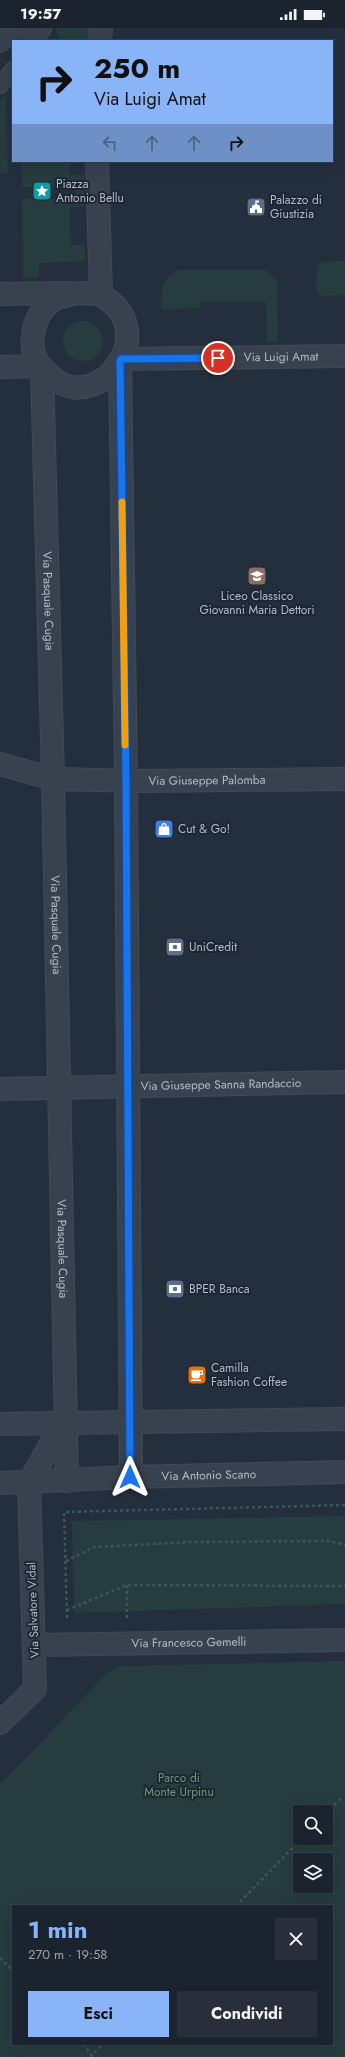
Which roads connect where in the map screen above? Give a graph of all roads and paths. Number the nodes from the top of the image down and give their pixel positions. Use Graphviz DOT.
graph roads {
  1 [pos="9,28"];
  2 [pos="101,28"];
  3 [pos="100,40"];
  4 [pos="0,41"];
  5 [pos="12,70"];
  6 [pos="0,86"];
  7 [pos="97,162"];
  8 [pos="78,293"];
  9 [pos="0,294"];
  10 [pos="101,295"];
  11 [pos="345,356"];
  12 [pos="120,360"];
  13 [pos="0,367"];
  14 [pos="41,367"];
  15 [pos="0,764"];
  16 [pos="53,779"];
  17 [pos="345,779"];
  18 [pos="126,781"];
  19 [pos="345,1082"];
  20 [pos="128,1086"];
  21 [pos="58,1088"];
  22 [pos="0,1089"];
  23 [pos="345,1419"];
  24 [pos="130,1422"];
  25 [pos="66,1423"];
  26 [pos="0,1424"];
  27 [pos="345,1472"];
  28 [pos="130,1477"];
  29 [pos="67,1480"];
  30 [pos="29,1482"];
  31 [pos="0,1483"];
  32 [pos="345,1505"];
  33 [pos="345,1545"];
  34 [pos="66,1561"];
  35 [pos="127,1584"];
  36 [pos="345,1586"];
  37 [pos="67,1610"];
  38 [pos="120,1619"];
  39 [pos="127,1619"];
  40 [pos="135,1619"];
  41 [pos="74,1620"];
  42 [pos="345,1640"];
  43 [pos="34,1646"];
  44 [pos="0,1723"];
  45 [pos="341,1798"];
  46 [pos="333,1807"];
  47 [pos="295,1845"];
  48 [pos="237,1905"];
  49 [pos="0,1958"];
  50 [pos="12,1970"];
  51 [pos="85,2045"];
  52 [pos="102,2045"];
  53 [pos="91,2056"];
  1 -- 4 [label="street"];
  2 -- 3 [label="street"];
  5 -- 6 [label="lane"];
  7 -- 10 [label="street"];
  8 -- 9 [label="street"];
  8 -- 10 [label="street"];
  8 -- 14 [label="street"];
  10 -- 12 [label="street"];
  11 -- 12 [label="street, Via Luigi Amat"];
  12 -- 14 [label="street"];
  12 -- 18 [label="street"];
  13 -- 14 [label="street"];
  14 -- 16 [label="street, Via Pasquale Cugia"];
  15 -- 16 [label="street, Via Giuseppe Palomba"];
  16 -- 18 [label="street, Via Giuseppe Palomba"];
  16 -- 21 [label="street, Via Pasquale Cugia"];
  17 -- 18 [label="street, Via Giuseppe Palomba"];
  18 -- 20 [label="street"];
  19 -- 20 [label="street, Via Giuseppe Sanna Randaccio"];
  20 -- 21 [label="street, Via Giuseppe Sanna Randaccio"];
  20 -- 24 [label="street"];
  21 -- 22 [label="street, Via Giuseppe Sanna Randaccio"];
  21 -- 25 [label="street, Via Pasquale Cugia"];
  23 -- 24 [label="street"];
  24 -- 25 [label="street"];
  24 -- 28 [label="street"];
  25 -- 26 [label="street"];
  25 -- 29 [label="street, Via Pasquale Cugia"];
  25 -- 30 [label="street"];
  27 -- 28 [label="street, Via Antonio Scano"];
  28 -- 29 [label="street, Via Antonio Scano"];
  29 -- 30 [label="street, Via Antonio Scano"];
  30 -- 31 [label="street, Via Antonio Scano"];
  30 -- 43 [label="street, Via Salvatore Vidal"];
  32 -- 34 [label="path"];
  33 -- 34 [label="path"];
  34 -- 37 [label="path"];
  35 -- 36 [label="path"];
  35 -- 37 [label="path"];
  35 -- 39 [label="path"];
  37 -- 41 [label="path"];
  38 -- 39 [label="path"];
  39 -- 40 [label="path"];
  42 -- 43 [label="street, Via Francesco Gemelli"];
  43 -- 44 [label="street, Via Salvatore Vidal"];
  45 -- 46 [label="path"];
  47 -- 48 [label="path"];
  49 -- 50 [label="path"];
  51 -- 53 [label="path"];
  52 -- 53 [label="path"];
}
